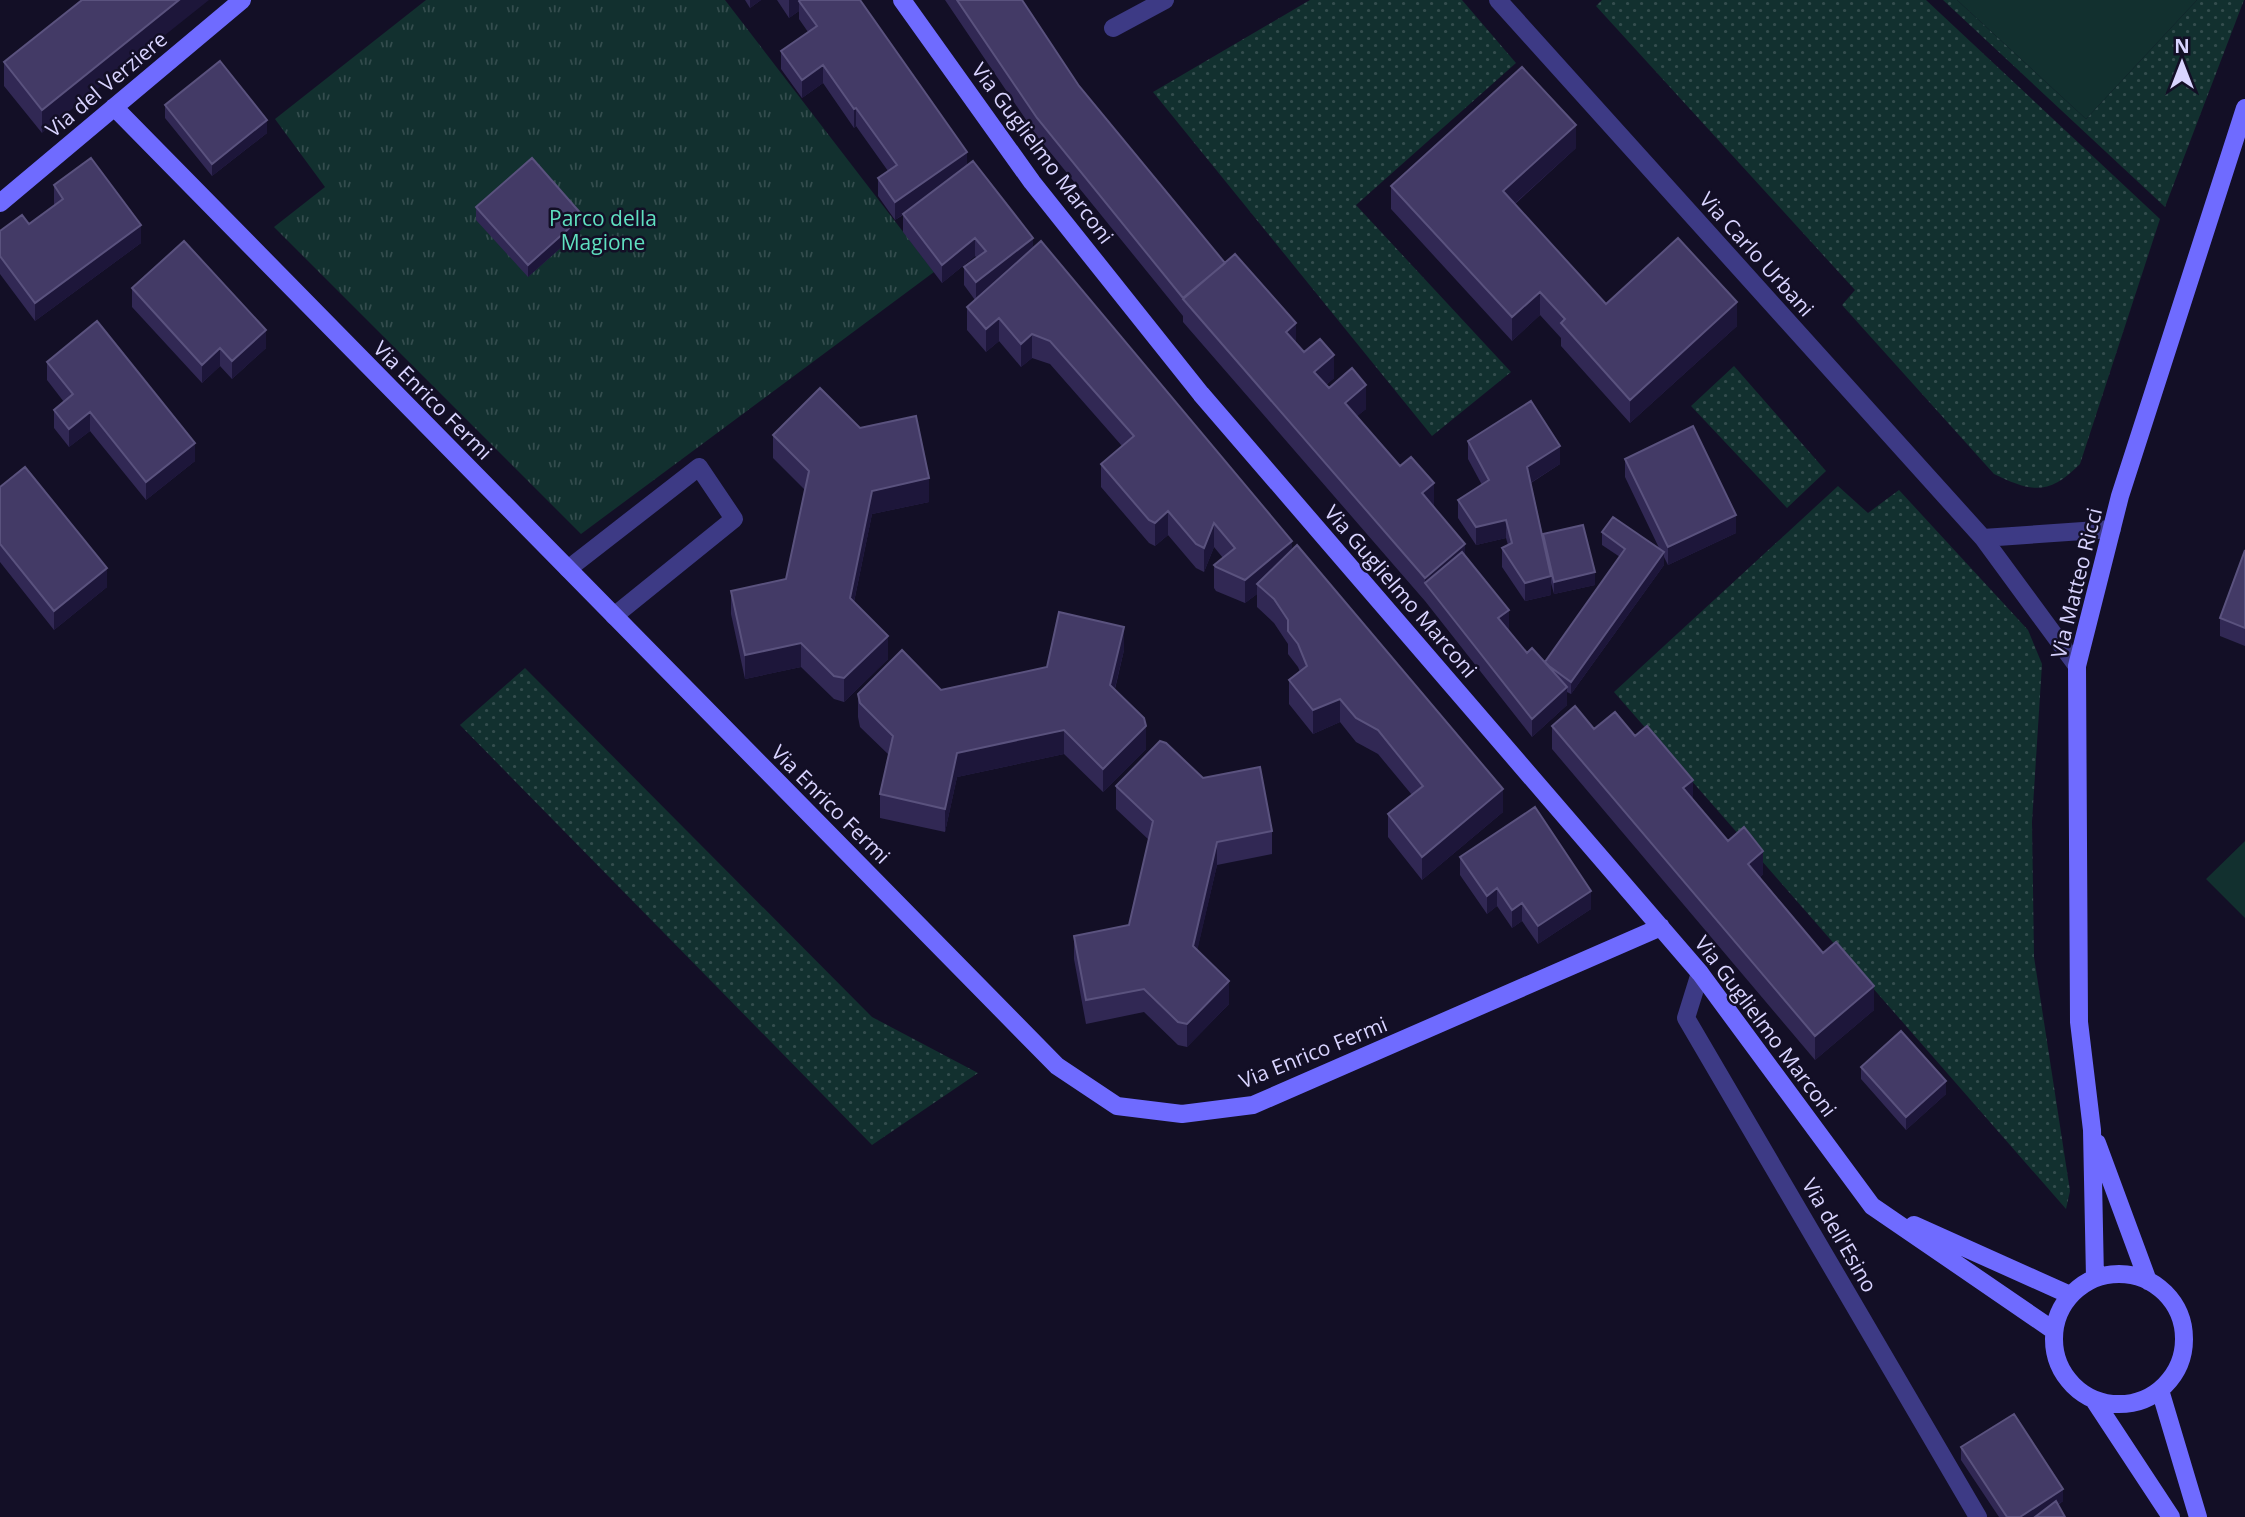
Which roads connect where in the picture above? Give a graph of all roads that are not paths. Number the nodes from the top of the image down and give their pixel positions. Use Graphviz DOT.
graph roads {
  1 [pos="242,0"];
  2 [pos="902,0"];
  3 [pos="1166,0"];
  4 [pos="1498,0"];
  5 [pos="1113,28"];
  6 [pos="114,107"];
  7 [pos="2245,108"];
  8 [pos="0,203"];
  9 [pos="2112,528"];
  10 [pos="1983,538"];
  11 [pos="568,569"];
  12 [pos="614,616"];
  13 [pos="2077,666"];
  14 [pos="1661,927"];
  15 [pos="1700,972"];
  16 [pos="2092,1130"];
  17 [pos="1872,1206"];
  18 [pos="2095,1278"];
  19 [pos="2148,1281"];
  20 [pos="2070,1295"];
  21 [pos="2053,1331"];
  22 [pos="2160,1390"];
  23 [pos="2094,1400"];
  24 [pos="1978,1517"];
  25 [pos="2171,1517"];
  26 [pos="2198,1517"];
  1 -- 6 [label="street, Via del Verziere"];
  2 -- 14 [label="street, Via Guglielmo Marconi"];
  3 -- 5 [label="street"];
  4 -- 10 [label="street, Via Carlo Urbani"];
  6 -- 8 [label="street, Via del Verziere"];
  6 -- 11 [label="street, Via Enrico Fermi"];
  7 -- 9 [label="street, Via Matteo Ricci"];
  9 -- 10 [label="street"];
  9 -- 13 [label="street, Via Matteo Ricci"];
  10 -- 13 [label="street, Via Carlo Urbani"];
  11 -- 12 [label="street, Via Enrico Fermi"];
  11 -- 12 [label="street"];
  12 -- 14 [label="street, Via Enrico Fermi"];
  13 -- 16 [label="street, Via Matteo Ricci"];
  14 -- 15 [label="street, Via Guglielmo Marconi"];
  15 -- 17 [label="street, Via Guglielmo Marconi"];
  15 -- 24 [label="street, Via dell'Esino"];
  16 -- 18 [label="street, Via Matteo Ricci"];
  16 -- 19 [label="street, Via Matteo Ricci"];
  17 -- 20 [label="street, Via Guglielmo Marconi"];
  17 -- 21 [label="street, Via Guglielmo Marconi"];
  18 -- 19 [label="street"];
  18 -- 20 [label="street"];
  19 -- 22 [label="street"];
  20 -- 21 [label="street"];
  21 -- 23 [label="street"];
  22 -- 23 [label="street"];
  22 -- 26 [label="street"];
  23 -- 25 [label="street"];
}
